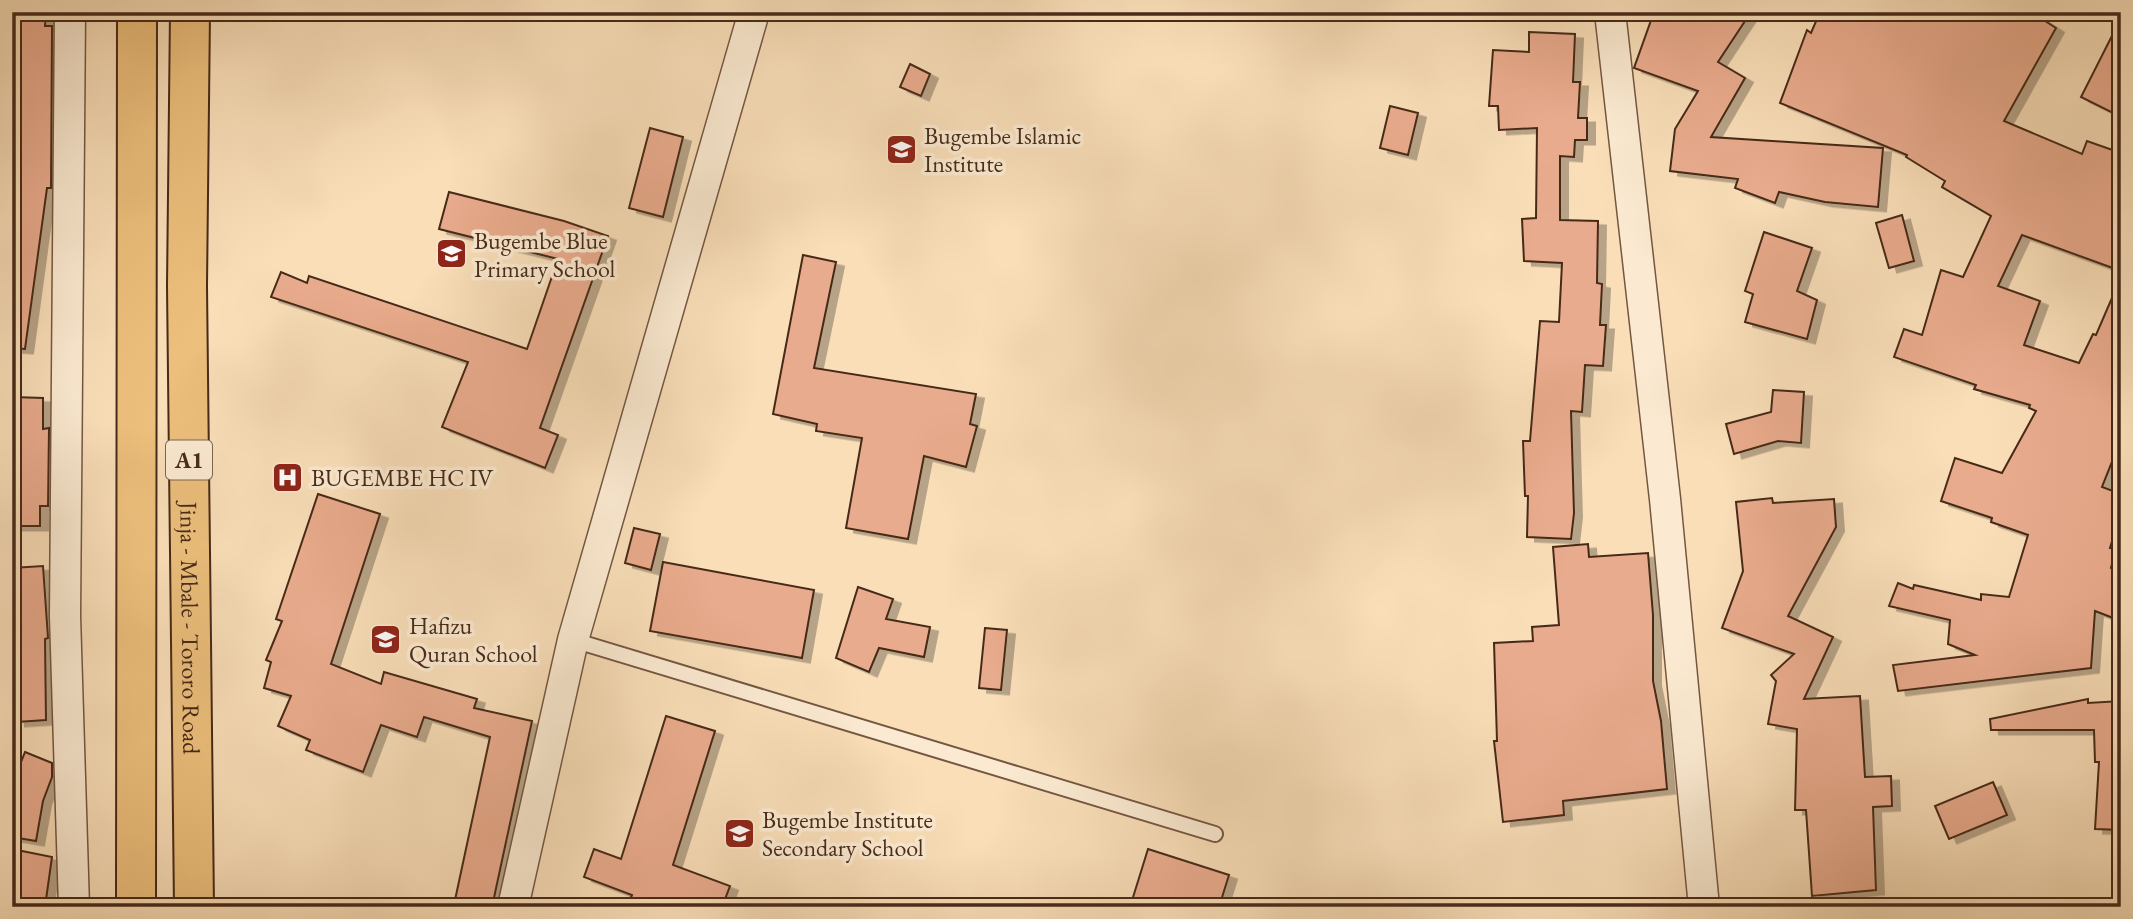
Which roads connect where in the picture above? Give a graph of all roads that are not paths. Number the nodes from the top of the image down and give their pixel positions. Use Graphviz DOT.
graph roads {
  1 [pos="70,12"];
  2 [pos="137,12"];
  3 [pos="190,12"];
  4 [pos="754,12"];
  5 [pos="1610,12"];
  6 [pos="573,640"];
  7 [pos="1215,834"];
  8 [pos="74,907"];
  9 [pos="136,907"];
  10 [pos="194,907"];
  11 [pos="513,907"];
  12 [pos="1704,907"];
  1 -- 8 [label="street"];
  2 -- 9 [label="highway, A1"];
  3 -- 10 [label="highway, Jinja - Mbale - Tororo Road / A1"];
  4 -- 6 [label="street"];
  5 -- 12 [label="street"];
  6 -- 7 [label="lane"];
  6 -- 11 [label="street"];
}
